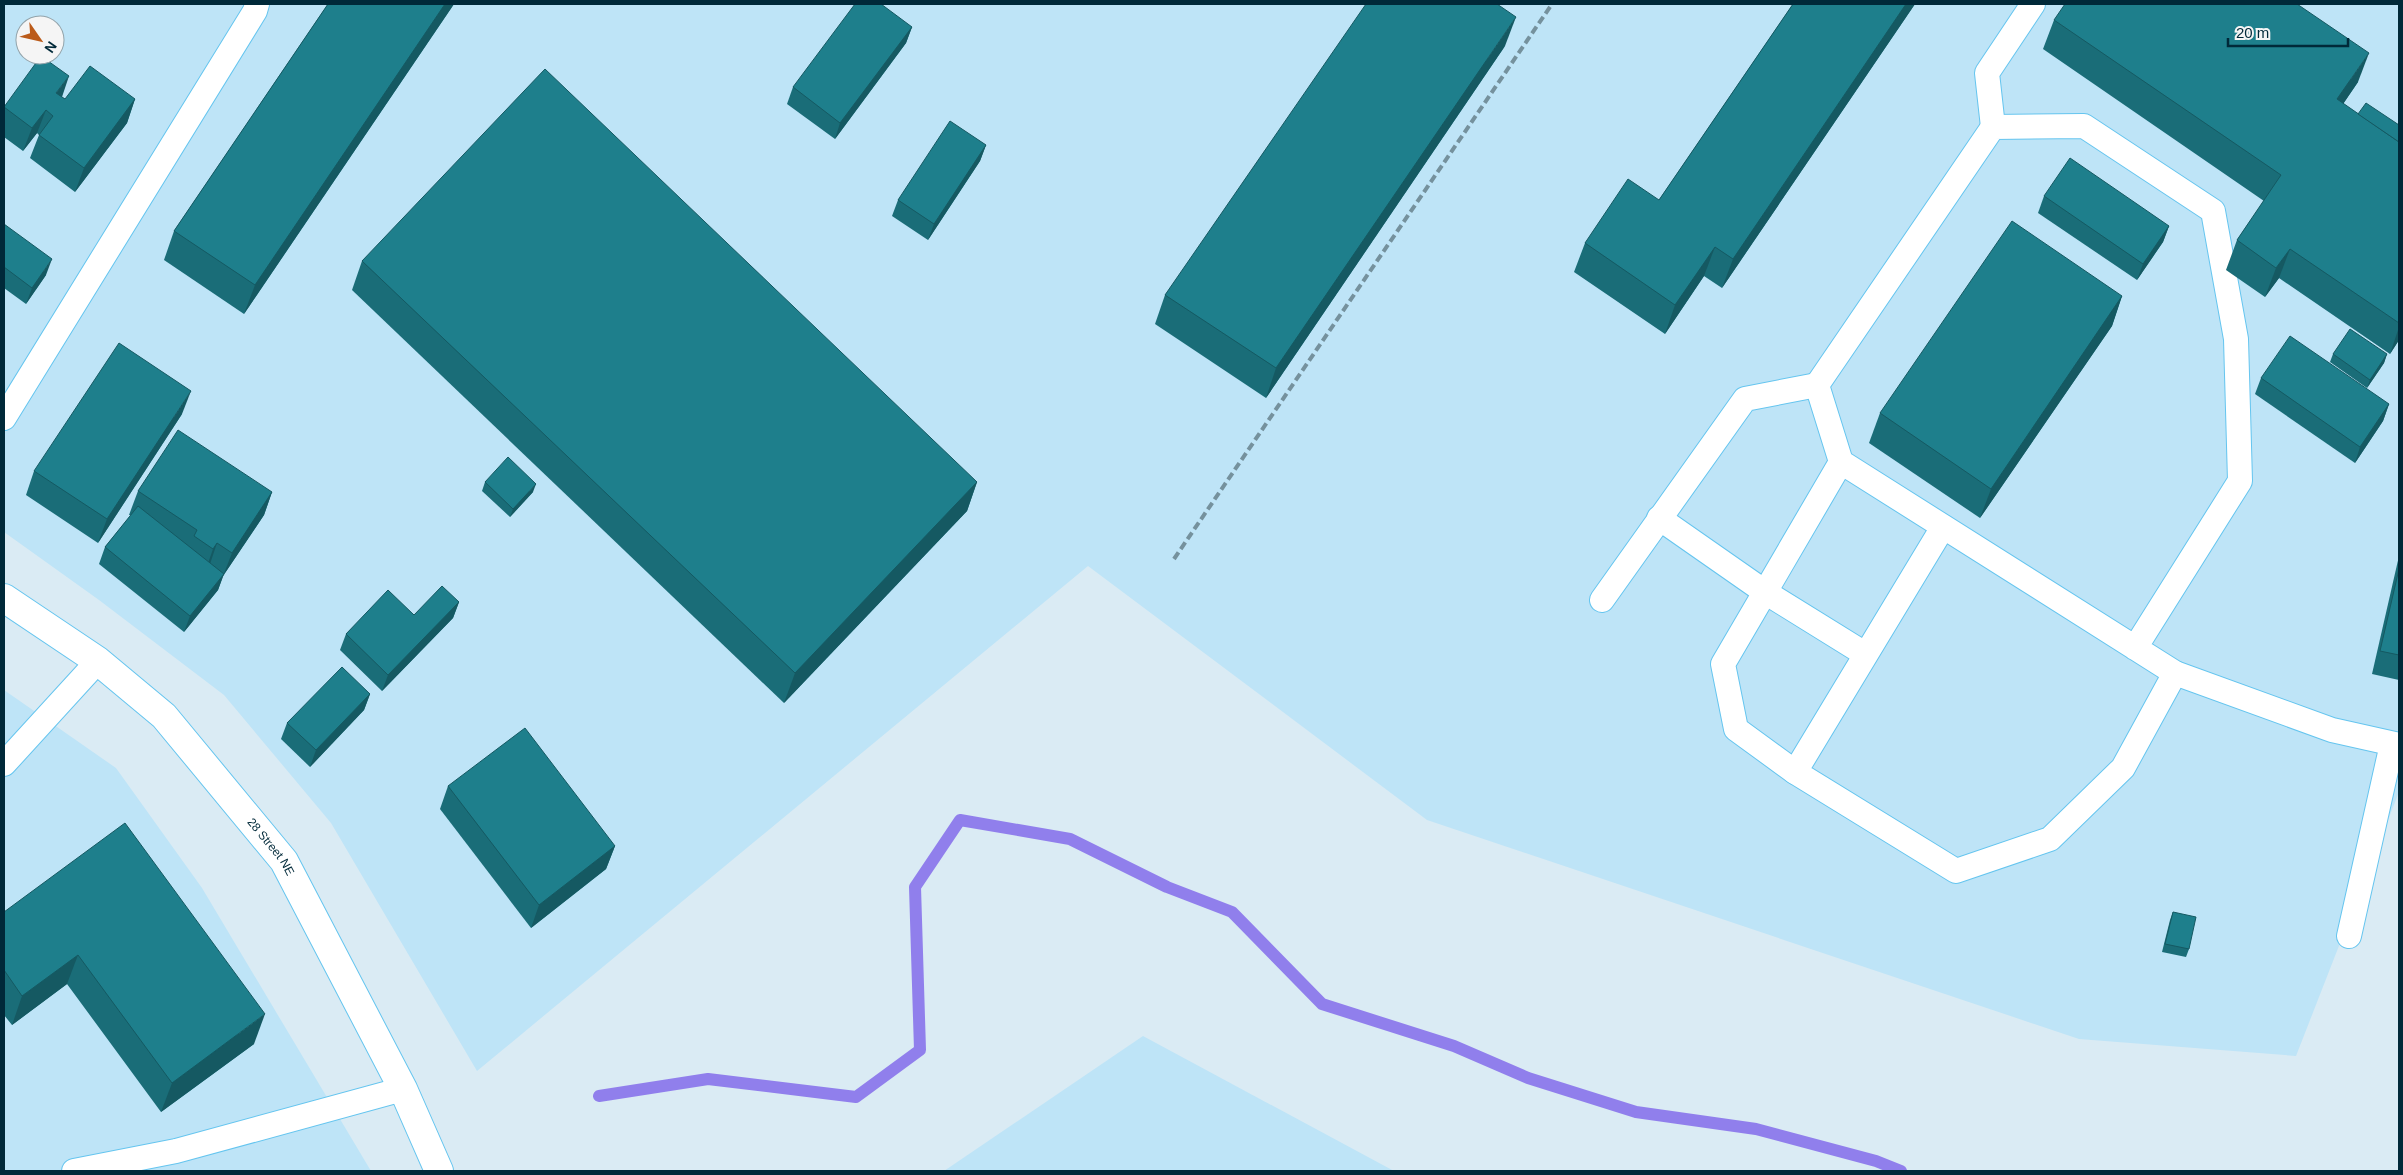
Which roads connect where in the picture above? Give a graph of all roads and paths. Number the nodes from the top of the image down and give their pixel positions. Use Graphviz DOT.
graph roads {
  1 [pos="257,4"];
  2 [pos="2033,4"];
  3 [pos="1992,126"];
  4 [pos="1817,385"];
  5 [pos="4,418"];
  6 [pos="1840,462"];
  7 [pos="1659,518"];
  8 [pos="1943,527"];
  9 [pos="1765,592"];
  10 [pos="4,598"];
  11 [pos="1602,600"];
  12 [pos="2135,648"];
  13 [pos="1865,654"];
  14 [pos="98,661"];
  15 [pos="2175,673"];
  16 [pos="2396,744"];
  17 [pos="4,764"];
  18 [pos="1796,772"];
  19 [pos="2349,936"];
  20 [pos="403,1089"];
  21 [pos="74,1171"];
  22 [pos="439,1171"];
  1 -- 5 [label="lane"];
  2 -- 3 [label="lane"];
  3 -- 4 [label="lane"];
  3 -- 12 [label="lane"];
  4 -- 6 [label="lane"];
  4 -- 7 [label="lane"];
  6 -- 8 [label="lane"];
  6 -- 9 [label="lane"];
  7 -- 9 [label="lane"];
  7 -- 11 [label="lane"];
  8 -- 12 [label="lane"];
  8 -- 13 [label="lane"];
  9 -- 13 [label="lane"];
  9 -- 18 [label="lane"];
  10 -- 14 [label="street, 28 Street NE"];
  12 -- 15 [label="lane"];
  13 -- 18 [label="lane"];
  14 -- 17 [label="lane"];
  14 -- 20 [label="street, 28 Street NE"];
  15 -- 16 [label="lane"];
  15 -- 18 [label="lane"];
  16 -- 19 [label="lane"];
  20 -- 21 [label="lane"];
  20 -- 22 [label="street, 28 Street NE"];
}
